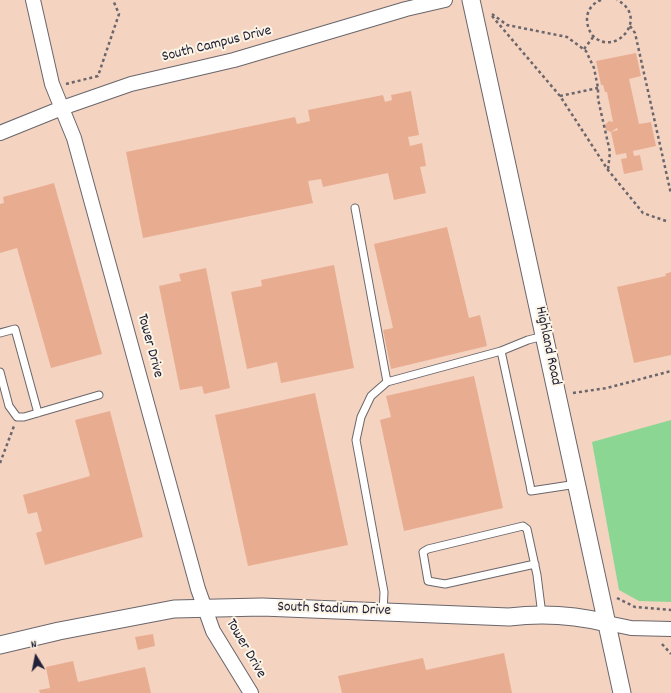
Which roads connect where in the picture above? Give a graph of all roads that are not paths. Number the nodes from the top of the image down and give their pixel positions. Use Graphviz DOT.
graph roads {
  1 [pos="32,0"];
  2 [pos="445,0"];
  3 [pos="471,0"];
  4 [pos="62,108"];
  5 [pos="0,133"];
  6 [pos="355,208"];
  7 [pos="0,333"];
  8 [pos="544,336"];
  9 [pos="501,351"];
  10 [pos="0,372"];
  11 [pos="387,382"];
  12 [pos="100,395"];
  13 [pos="38,413"];
  14 [pos="577,484"];
  15 [pos="535,564"];
  16 [pos="205,608"];
  17 [pos="383,612"];
  18 [pos="542,616"];
  19 [pos="607,623"];
  20 [pos="668,635"];
  21 [pos="0,644"];
  22 [pos="251,693"];
  23 [pos="622,693"];
  1 -- 4 [label="street, Tower Drive"];
  2 -- 4 [label="street, South Campus Drive"];
  3 -- 8 [label="street, Highland Road"];
  4 -- 5 [label="street, South Campus Drive"];
  4 -- 16 [label="street, Tower Drive"];
  6 -- 11 [label="lane"];
  7 -- 13 [label="lane"];
  8 -- 9 [label="lane"];
  8 -- 14 [label="street, Highland Road"];
  9 -- 11 [label="lane"];
  9 -- 14 [label="lane"];
  10 -- 13 [label="lane"];
  11 -- 17 [label="lane"];
  12 -- 13 [label="lane"];
  14 -- 19 [label="street, Highland Road"];
  15 -- 15 [label="lane"];
  15 -- 18 [label="lane"];
  16 -- 17 [label="street, South Stadium Drive"];
  16 -- 21 [label="street, South Stadium Drive"];
  16 -- 22 [label="street, Tower Drive"];
  17 -- 18 [label="street, South Stadium Drive"];
  18 -- 19 [label="street, South Stadium Drive"];
  19 -- 20 [label="street, South Stadium Drive"];
  19 -- 23 [label="street, Highland Road"];
}
